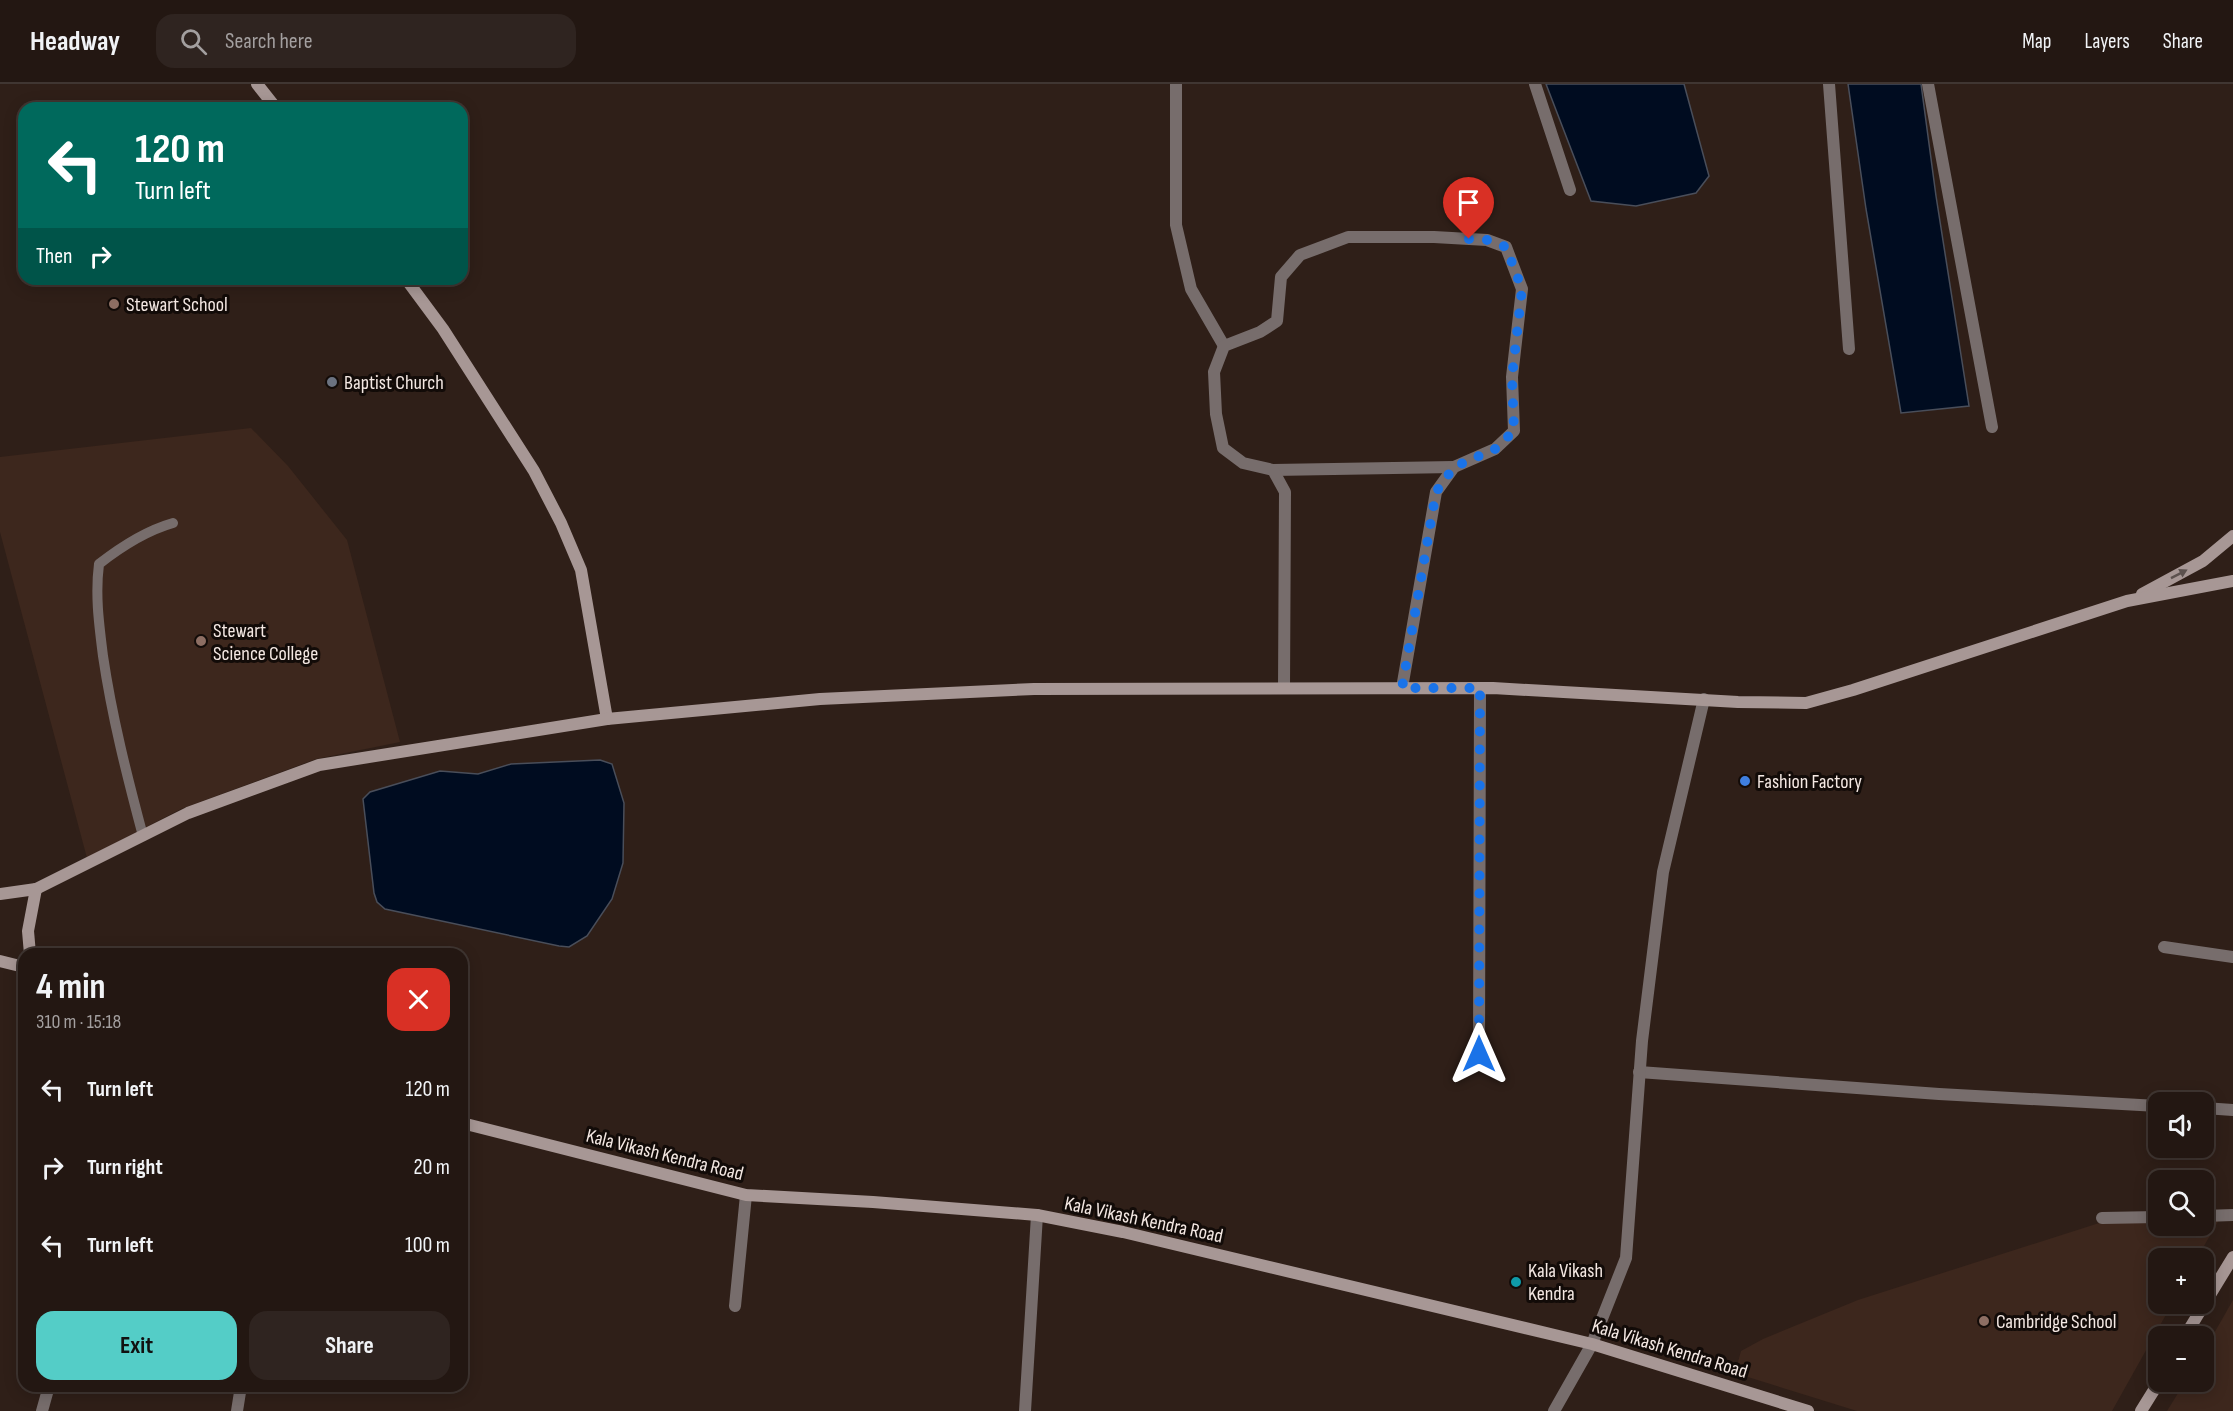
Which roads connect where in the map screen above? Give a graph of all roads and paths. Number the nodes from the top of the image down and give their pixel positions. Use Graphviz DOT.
graph roads {
  1 [pos="257,84"];
  2 [pos="1176,84"];
  3 [pos="1535,84"];
  4 [pos="1829,84"];
  5 [pos="1928,84"];
  6 [pos="271,102"];
  7 [pos="1570,190"];
  8 [pos="410,285"];
  9 [pos="1224,346"];
  10 [pos="1849,349"];
  11 [pos="1992,427"];
  12 [pos="1454,467"];
  13 [pos="1273,470"];
  14 [pos="173,523"];
  15 [pos="2233,536"];
  16 [pos="2233,581"];
  17 [pos="2127,601"];
  18 [pos="1284,688"];
  19 [pos="1402,688"];
  20 [pos="1480,688"];
  21 [pos="1704,699"];
  22 [pos="607,719"];
  23 [pos="143,836"];
  24 [pos="36,889"];
  25 [pos="0,894"];
  26 [pos="2164,946"];
  27 [pos="29,948"];
  28 [pos="2233,957"];
  29 [pos="0,961"];
  30 [pos="18,966"];
  31 [pos="1479,1054"];
  32 [pos="1640,1072"];
  33 [pos="2148,1105"];
  34 [pos="2214,1109"];
  35 [pos="2233,1110"];
  36 [pos="468,1125"];
  37 [pos="746,1195"];
  38 [pos="1037,1215"];
  39 [pos="2233,1215"];
  40 [pos="2214,1216"];
  41 [pos="2148,1217"];
  42 [pos="2102,1218"];
  43 [pos="2233,1257"];
  44 [pos="735,1306"];
  45 [pos="2192,1326"];
  46 [pos="1592,1344"];
  47 [pos="47,1392"];
  48 [pos="240,1392"];
  49 [pos="2152,1392"];
  50 [pos="42,1411"];
  51 [pos="237,1411"];
  52 [pos="1025,1411"];
  53 [pos="1554,1411"];
  54 [pos="1808,1411"];
  55 [pos="2141,1411"];
  1 -- 6 [label="main road"];
  2 -- 9 [label="street"];
  3 -- 7 [label="street"];
  4 -- 10 [label="street"];
  5 -- 11 [label="street"];
  8 -- 22 [label="main road"];
  9 -- 12 [label="street"];
  9 -- 13 [label="street"];
  12 -- 13 [label="street"];
  12 -- 19 [label="street"];
  13 -- 18 [label="street"];
  14 -- 23 [label="lane"];
  17 -- 15 [label="main road, one-way"];
  16 -- 17 [label="main road"];
  17 -- 21 [label="main road"];
  18 -- 19 [label="main road"];
  18 -- 22 [label="main road"];
  19 -- 20 [label="main road"];
  20 -- 21 [label="main road"];
  20 -- 31 [label="street"];
  21 -- 32 [label="street"];
  22 -- 23 [label="main road"];
  23 -- 24 [label="main road"];
  24 -- 25 [label="main road"];
  24 -- 27 [label="main road"];
  26 -- 28 [label="street"];
  29 -- 30 [label="main road"];
  32 -- 33 [label="street"];
  32 -- 46 [label="street"];
  34 -- 35 [label="street"];
  36 -- 37 [label="main road, Kala Vikash Kendra Road"];
  37 -- 38 [label="main road, Kala Vikash Kendra Road"];
  37 -- 44 [label="street"];
  38 -- 46 [label="main road, Kala Vikash Kendra Road"];
  38 -- 52 [label="street"];
  39 -- 40 [label="street"];
  41 -- 42 [label="street"];
  43 -- 45 [label="main road"];
  46 -- 53 [label="street"];
  46 -- 54 [label="main road, Kala Vikash Kendra Road"];
  47 -- 50 [label="street"];
  48 -- 51 [label="street"];
  49 -- 55 [label="main road"];
}
